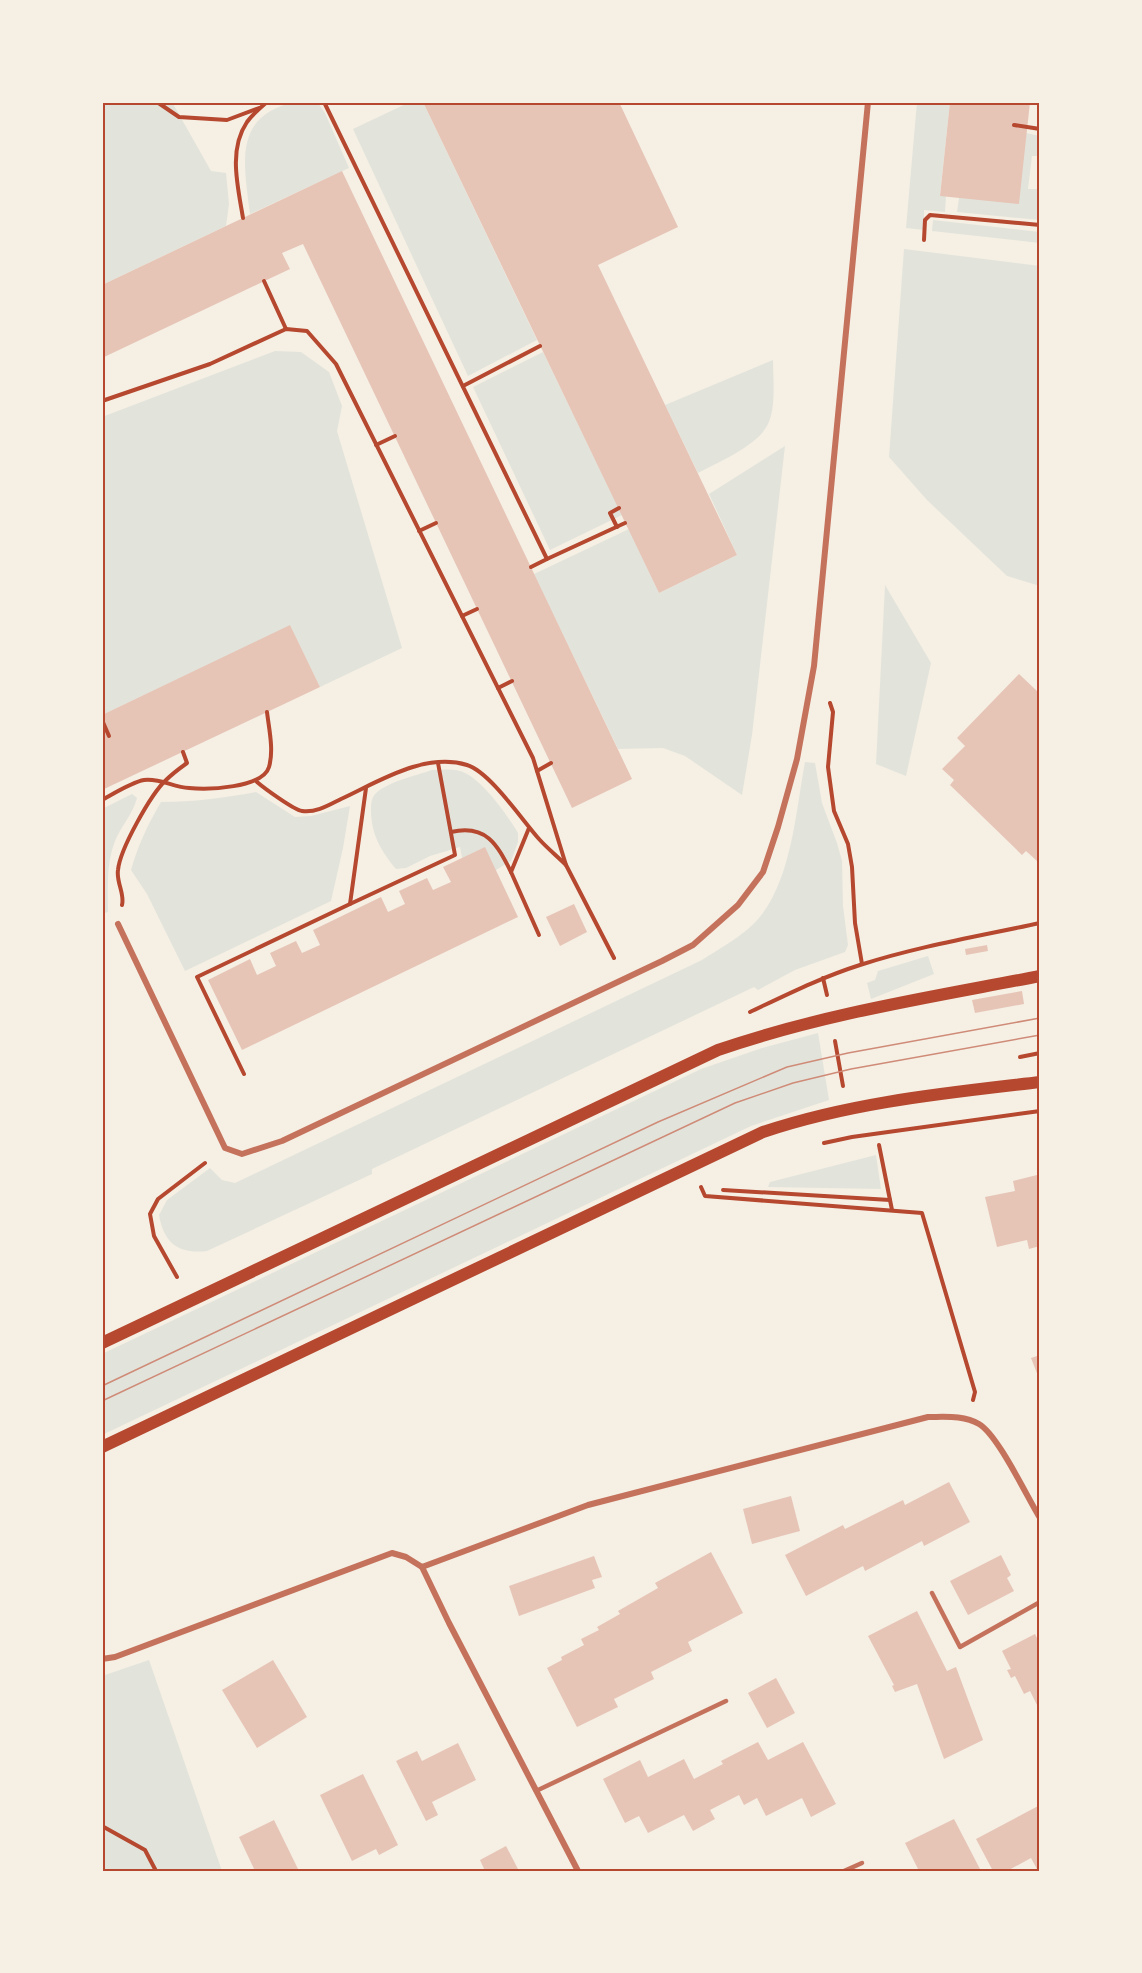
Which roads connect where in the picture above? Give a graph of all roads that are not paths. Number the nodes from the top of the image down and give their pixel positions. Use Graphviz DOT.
graph roads {
  1 [pos="868,102"];
  2 [pos="118,924"];
  3 [pos="1040,976"];
  4 [pos="1040,1082"];
  5 [pos="102,1343"];
  6 [pos="102,1447"];
  7 [pos="1040,1518"];
  8 [pos="422,1567"];
  9 [pos="932,1593"];
  10 [pos="1040,1602"];
  11 [pos="102,1659"];
  12 [pos="726,1701"];
  13 [pos="536,1791"];
  14 [pos="862,1863"];
  15 [pos="578,1871"];
  16 [pos="844,1871"];
  1 -- 2 [label="street"];
  3 -- 5 [label="main road"];
  4 -- 6 [label="main road"];
  7 -- 8 [label="street"];
  8 -- 11 [label="street"];
  8 -- 13 [label="street"];
  9 -- 10 [label="lane"];
  12 -- 13 [label="lane"];
  13 -- 15 [label="street"];
  14 -- 16 [label="lane"];
}
